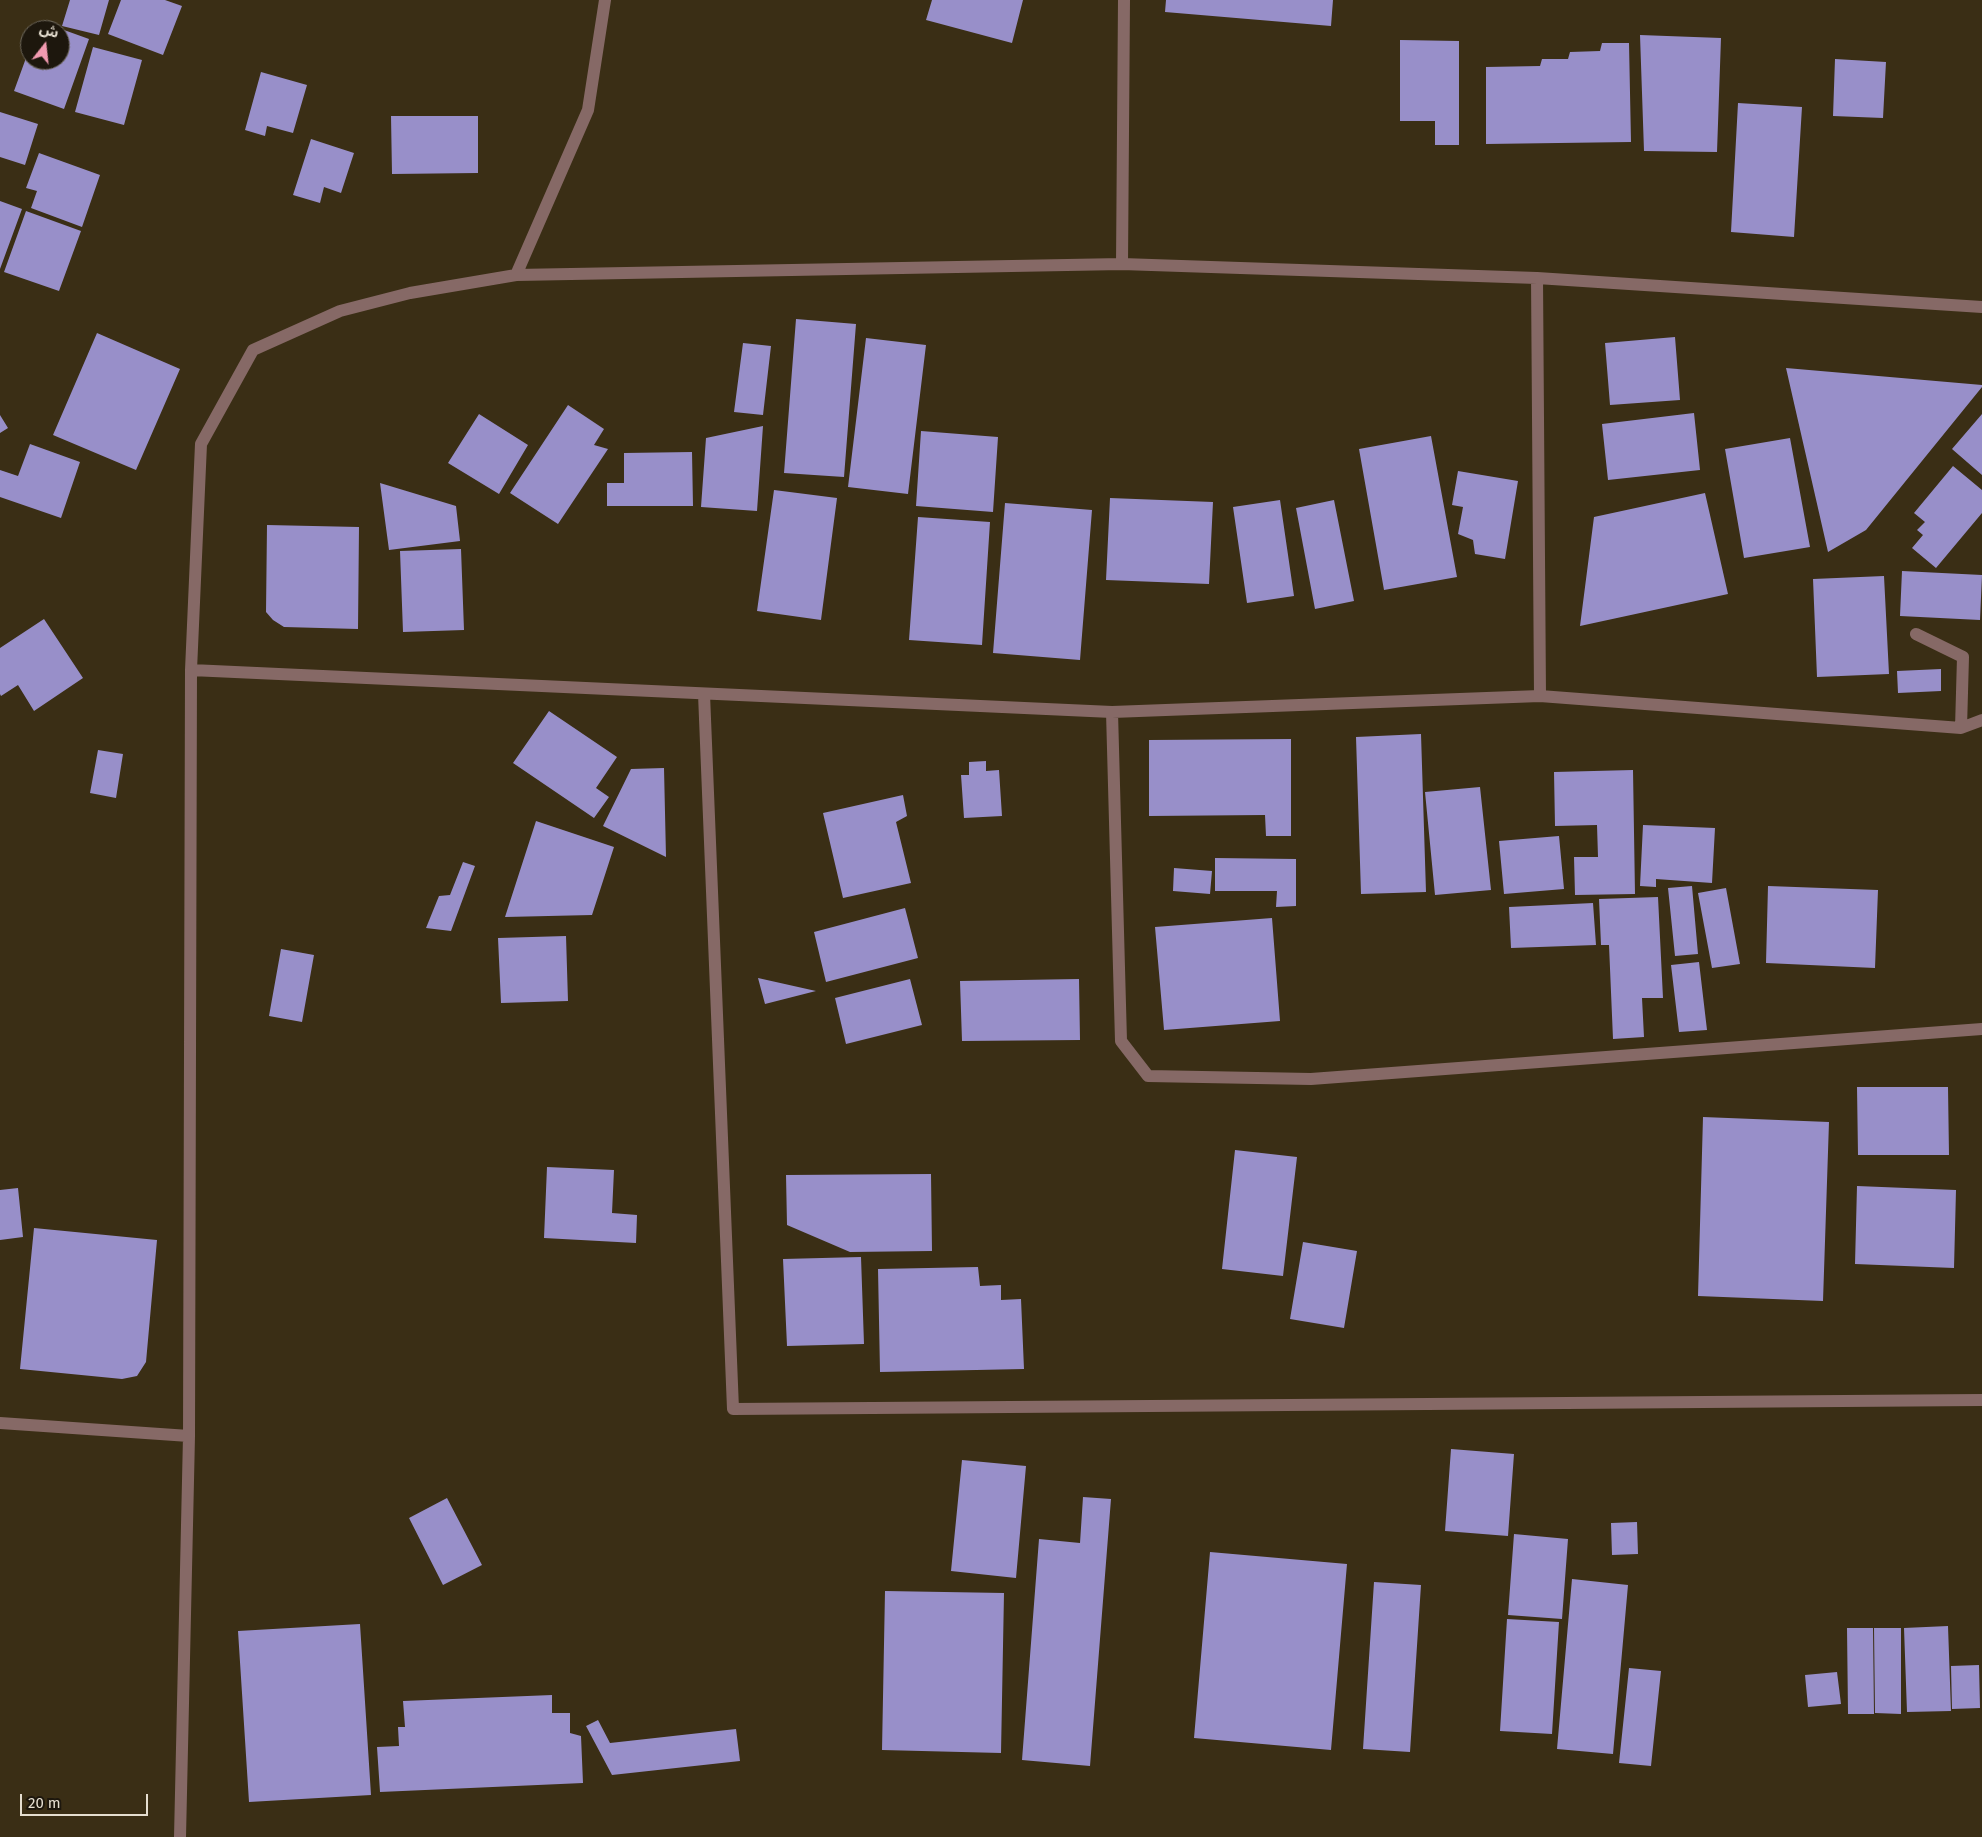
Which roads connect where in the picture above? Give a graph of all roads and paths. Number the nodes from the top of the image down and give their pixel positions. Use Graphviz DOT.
graph roads {
  1 [pos="605,0"];
  2 [pos="1124,0"];
  3 [pos="1122,264"];
  4 [pos="516,276"];
  5 [pos="1536,278"];
  6 [pos="1982,307"];
  7 [pos="1916,634"];
  8 [pos="191,670"];
  9 [pos="704,694"];
  10 [pos="1540,696"];
  11 [pos="1112,712"];
  12 [pos="1982,720"];
  13 [pos="1961,728"];
  14 [pos="1982,1029"];
  15 [pos="1982,1400"];
  16 [pos="0,1423"];
  17 [pos="189,1436"];
  18 [pos="180,1837"];
  1 -- 4 [label="street"];
  2 -- 3 [label="street"];
  3 -- 4 [label="street"];
  3 -- 5 [label="street"];
  4 -- 8 [label="street"];
  5 -- 6 [label="street"];
  5 -- 10 [label="street"];
  7 -- 13 [label="street"];
  8 -- 9 [label="street"];
  8 -- 17 [label="street"];
  9 -- 11 [label="street"];
  9 -- 15 [label="street"];
  10 -- 11 [label="street"];
  10 -- 13 [label="street"];
  11 -- 14 [label="street"];
  12 -- 13 [label="street"];
  16 -- 17 [label="street"];
  17 -- 18 [label="street"];
}
